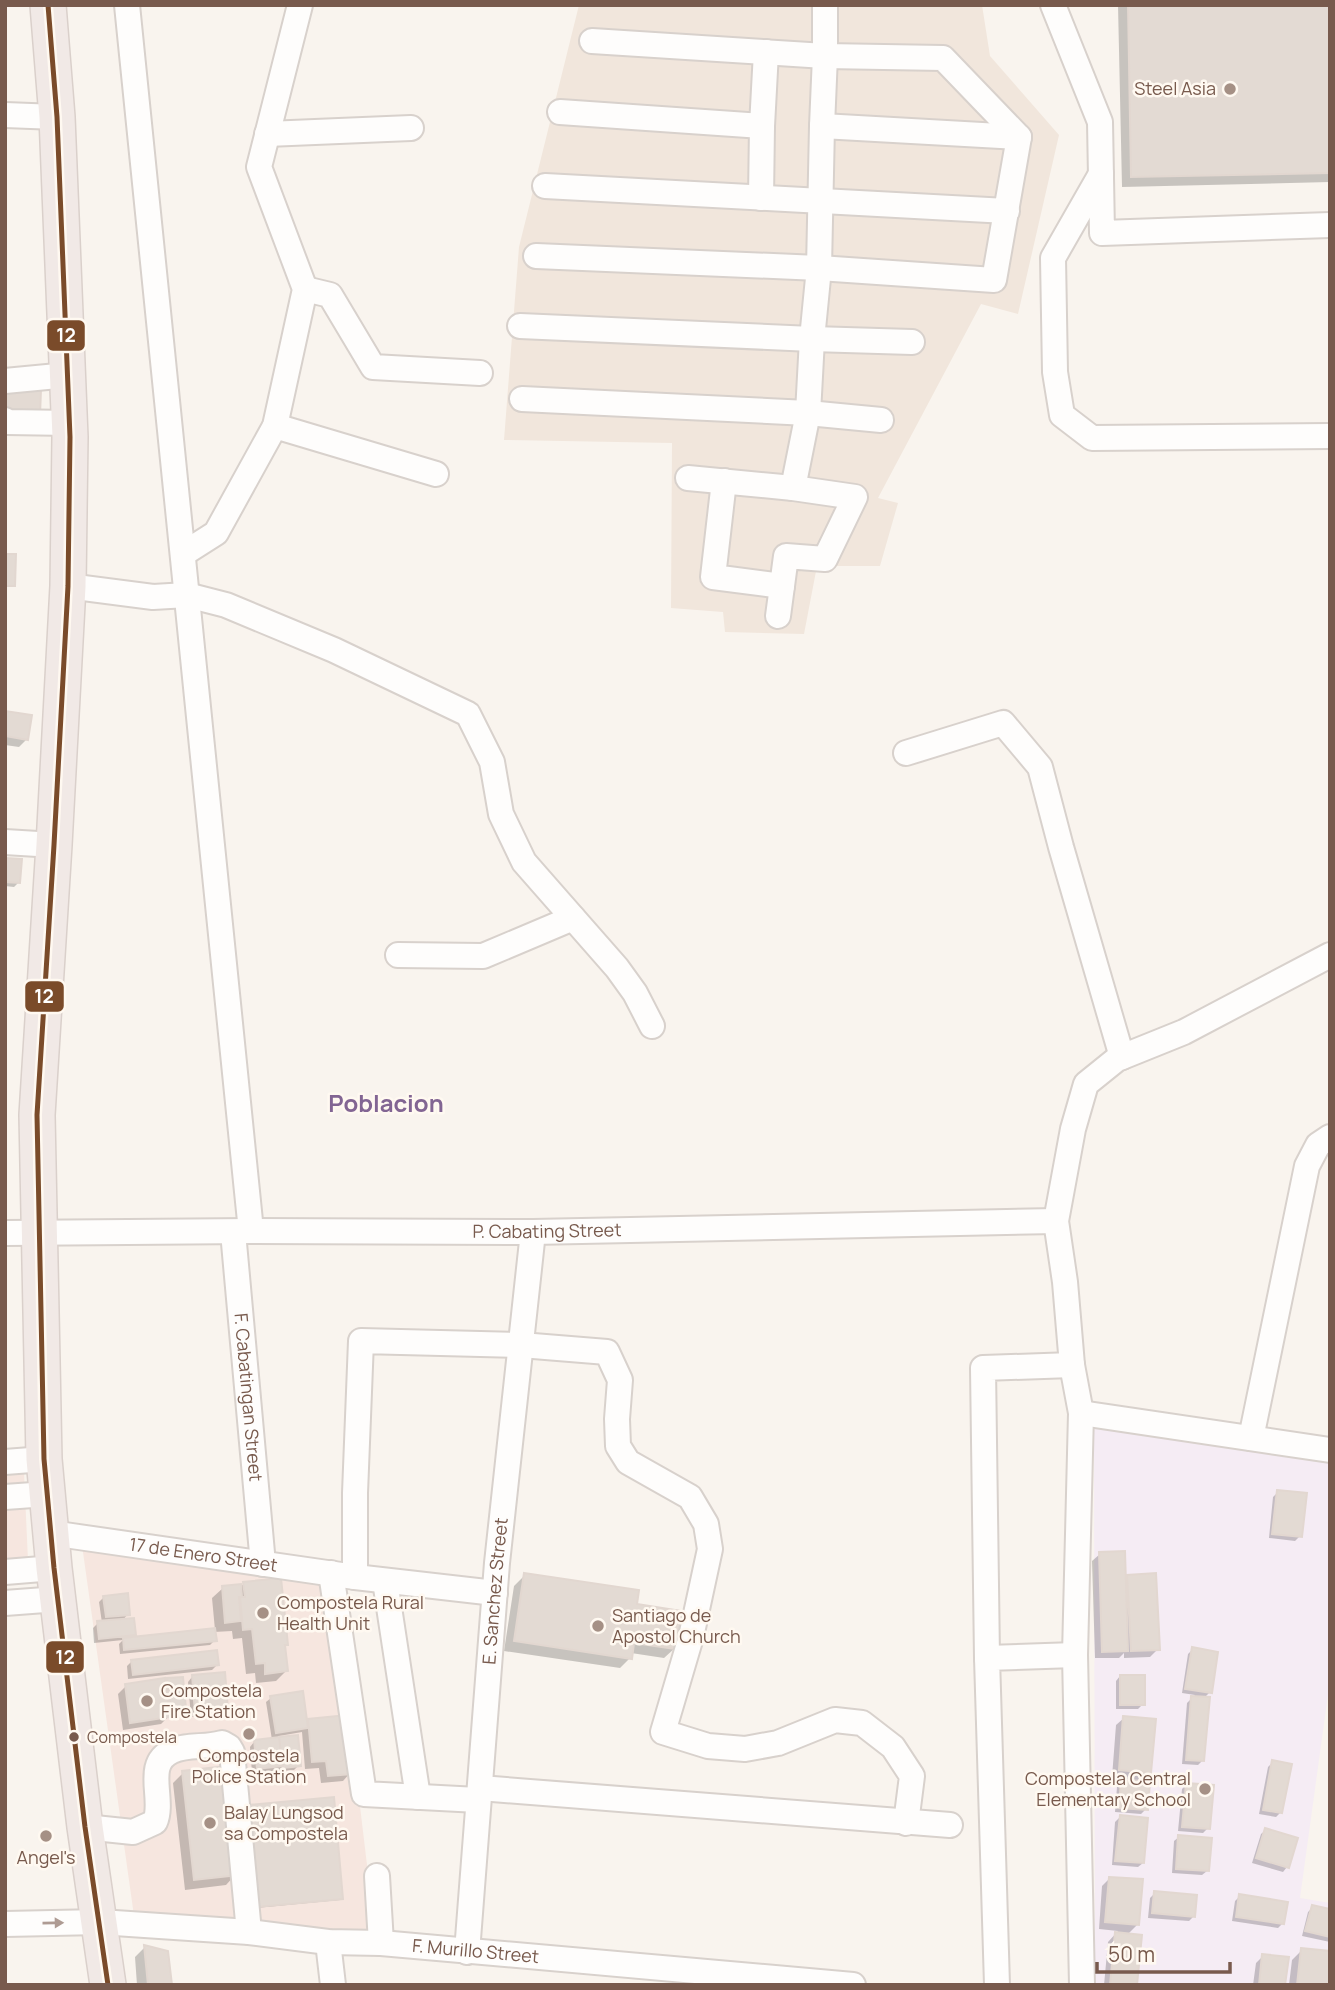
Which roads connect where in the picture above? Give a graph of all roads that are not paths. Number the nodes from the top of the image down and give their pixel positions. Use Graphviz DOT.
graph roads {
  1 [pos="48,5"];
  2 [pos="128,5"];
  3 [pos="299,5"];
  4 [pos="825,5"];
  5 [pos="1053,5"];
  6 [pos="592,41"];
  7 [pos="766,52"];
  8 [pos="825,56"];
  9 [pos="560,112"];
  10 [pos="5,115"];
  11 [pos="57,117"];
  12 [pos="762,126"];
  13 [pos="822,126"];
  14 [pos="411,128"];
  15 [pos="267,134"];
  16 [pos="1019,137"];
  17 [pos="1101,174"];
  18 [pos="545,186"];
  19 [pos="761,198"];
  20 [pos="821,201"];
  21 [pos="1007,211"];
  22 [pos="1330,225"];
  23 [pos="536,256"];
  24 [pos="819,268"];
  25 [pos="305,289"];
  26 [pos="520,326"];
  27 [pos="811,339"];
  28 [pos="912,342"];
  29 [pos="480,373"];
  30 [pos="68,375"];
  31 [pos="5,381"];
  32 [pos="522,399"];
  33 [pos="808,413"];
  34 [pos="5,420"];
  35 [pos="881,420"];
  36 [pos="69,423"];
  37 [pos="275,426"];
  38 [pos="1330,436"];
  39 [pos="436,474"];
  40 [pos="688,478"];
  41 [pos="724,481"];
  42 [pos="793,488"];
  43 [pos="183,554"];
  44 [pos="68,586"];
  45 [pos="782,586"];
  46 [pos="187,595"];
  47 [pos="778,617"];
  48 [pos="905,753"];
  49 [pos="5,842"];
  50 [pos="54,845"];
  51 [pos="573,918"];
  52 [pos="398,955"];
  53 [pos="1330,956"];
  54 [pos="652,1026"];
  55 [pos="1122,1057"];
  56 [pos="1330,1137"];
  57 [pos="1056,1221"];
  58 [pos="242,1231"];
  59 [pos="40,1232"];
  60 [pos="533,1232"];
  61 [pos="5,1233"];
  62 [pos="521,1345"];
  63 [pos="1072,1365"];
  64 [pos="1081,1413"];
  65 [pos="1251,1438"];
  66 [pos="1330,1450"];
  67 [pos="44,1459"];
  68 [pos="5,1462"];
  69 [pos="47,1494"];
  70 [pos="5,1497"];
  71 [pos="51,1533"];
  72 [pos="263,1564"];
  73 [pos="5,1572"];
  74 [pos="343,1575"];
  75 [pos="385,1581"];
  76 [pos="56,1584"];
  77 [pos="495,1593"];
  78 [pos="5,1604"];
  79 [pos="1075,1655"];
  80 [pos="987,1658"];
  81 [pos="479,1794"];
  82 [pos="418,1797"];
  83 [pos="906,1823"];
  84 [pos="950,1825"];
  85 [pos="85,1827"];
  86 [pos="377,1876"];
  87 [pos="100,1922"];
  88 [pos="5,1924"];
  89 [pos="249,1932"];
  90 [pos="328,1941"];
  91 [pos="381,1944"];
  92 [pos="467,1952"];
  93 [pos="601,1974"];
  94 [pos="108,1985"];
  95 [pos="333,1985"];
  96 [pos="853,1985"];
  97 [pos="997,1985"];
  98 [pos="1082,1985"];
  1 -- 11 [label="highway"];
  2 -- 43 [label="street, F. Cabatingan Street"];
  3 -- 15 [label="street"];
  4 -- 8 [label="street"];
  5 -- 17 [label="street"];
  6 -- 7 [label="street"];
  7 -- 8 [label="street"];
  7 -- 12 [label="street"];
  8 -- 13 [label="street"];
  8 -- 16 [label="street"];
  9 -- 12 [label="street"];
  10 -- 11 [label="street"];
  11 -- 30 [label="highway"];
  12 -- 19 [label="street"];
  13 -- 16 [label="street"];
  13 -- 20 [label="street"];
  14 -- 15 [label="street"];
  15 -- 25 [label="street"];
  16 -- 21 [label="street"];
  17 -- 22 [label="street"];
  17 -- 38 [label="street"];
  18 -- 19 [label="street"];
  19 -- 20 [label="street"];
  20 -- 21 [label="street"];
  20 -- 24 [label="street"];
  21 -- 24 [label="street"];
  23 -- 24 [label="street"];
  24 -- 27 [label="street"];
  25 -- 29 [label="street"];
  25 -- 37 [label="street"];
  26 -- 27 [label="street"];
  27 -- 28 [label="street"];
  27 -- 33 [label="street"];
  30 -- 31 [label="street"];
  30 -- 36 [label="highway"];
  32 -- 33 [label="street"];
  33 -- 35 [label="street"];
  33 -- 42 [label="street"];
  34 -- 36 [label="street"];
  36 -- 44 [label="highway"];
  37 -- 39 [label="street"];
  37 -- 43 [label="street"];
  40 -- 41 [label="street"];
  41 -- 42 [label="street"];
  41 -- 45 [label="street"];
  42 -- 45 [label="street"];
  43 -- 46 [label="street, F. Cabatingan Street"];
  44 -- 46 [label="street"];
  44 -- 50 [label="highway"];
  45 -- 47 [label="street"];
  46 -- 51 [label="street"];
  46 -- 58 [label="street, F. Cabatingan Street"];
  48 -- 55 [label="street"];
  49 -- 50 [label="street"];
  50 -- 59 [label="highway"];
  51 -- 52 [label="street"];
  51 -- 54 [label="street"];
  53 -- 55 [label="street"];
  55 -- 57 [label="street"];
  56 -- 65 [label="street"];
  57 -- 60 [label="street, P. Cabating Street"];
  57 -- 63 [label="street"];
  58 -- 59 [label="street, P. Cabating Street"];
  58 -- 60 [label="street, P. Cabating Street"];
  58 -- 72 [label="street, F. Cabatingan Street"];
  59 -- 61 [label="street, P. Cabating Street"];
  59 -- 67 [label="highway"];
  60 -- 62 [label="street, E. Sanchez Street"];
  62 -- 74 [label="street"];
  62 -- 77 [label="street, E. Sanchez Street"];
  62 -- 83 [label="street"];
  63 -- 64 [label="street"];
  63 -- 80 [label="street"];
  64 -- 65 [label="street"];
  64 -- 79 [label="street"];
  65 -- 66 [label="street"];
  67 -- 68 [label="street"];
  67 -- 69 [label="highway"];
  69 -- 70 [label="street"];
  69 -- 71 [label="highway"];
  71 -- 72 [label="street, 17 de Enero Street"];
  71 -- 76 [label="highway"];
  72 -- 74 [label="street, 17 de Enero Street"];
  73 -- 76 [label="street"];
  74 -- 75 [label="street, 17 de Enero Street"];
  74 -- 82 [label="street"];
  75 -- 77 [label="street, 17 de Enero Street"];
  75 -- 82 [label="street"];
  76 -- 78 [label="street"];
  76 -- 85 [label="highway"];
  77 -- 81 [label="street, E. Sanchez Street"];
  79 -- 80 [label="street"];
  79 -- 98 [label="street"];
  80 -- 97 [label="street"];
  81 -- 82 [label="street"];
  81 -- 83 [label="street"];
  81 -- 92 [label="street, E. Sanchez Street"];
  83 -- 84 [label="street"];
  85 -- 87 [label="highway"];
  85 -- 89 [label="street"];
  86 -- 91 [label="street"];
  88 -- 87 [label="street, F. Murillo Street, one-way"];
  87 -- 89 [label="street, F. Murillo Street"];
  87 -- 94 [label="highway"];
  89 -- 90 [label="street, F. Murillo Street"];
  90 -- 91 [label="street, F. Murillo Street"];
  90 -- 95 [label="street"];
  91 -- 92 [label="street, F. Murillo Street"];
  92 -- 93 [label="street, F. Murillo Street"];
  93 -- 96 [label="street, F. Murillo Street"];
}
